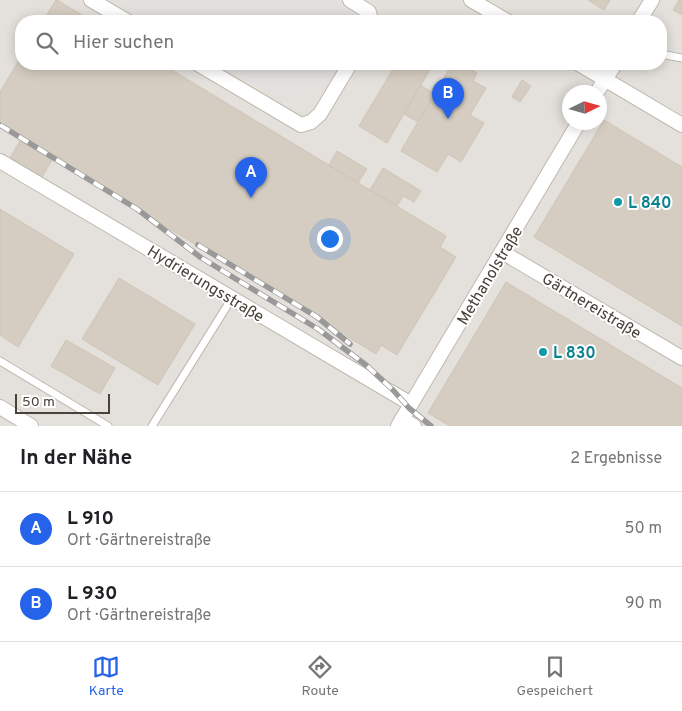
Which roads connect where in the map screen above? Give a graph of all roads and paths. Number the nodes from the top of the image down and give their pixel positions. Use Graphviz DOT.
graph roads {
  1 [pos="91,0"];
  2 [pos="350,0"];
  3 [pos="471,0"];
  4 [pos="652,0"];
  5 [pos="117,15"];
  6 [pos="370,15"];
  7 [pos="497,15"];
  8 [pos="643,15"];
  9 [pos="667,55"];
  10 [pos="682,58"];
  11 [pos="208,70"];
  12 [pos="346,70"];
  13 [pos="589,70"];
  14 [pos="611,70"];
  15 [pos="605,79"];
  16 [pos="601,85"];
  17 [pos="682,124"];
  18 [pos="574,130"];
  19 [pos="0,162"];
  20 [pos="502,252"];
  21 [pos="232,298"];
  22 [pos="682,358"];
  23 [pos="0,361"];
  24 [pos="411,404"];
  25 [pos="0,407"];
  26 [pos="405,424"];
  27 [pos="31,426"];
  28 [pos="108,426"];
  29 [pos="152,426"];
  1 -- 5 [label="street"];
  2 -- 6 [label="street"];
  3 -- 7 [label="street"];
  4 -- 8 [label="street"];
  9 -- 10 [label="lane"];
  11 -- 12 [label="street"];
  13 -- 15 [label="street"];
  14 -- 15 [label="street"];
  15 -- 16 [label="street"];
  15 -- 17 [label="street"];
  18 -- 20 [label="street, Methanolstraße"];
  19 -- 21 [label="street, Hydrierungsstraße"];
  20 -- 22 [label="street, Gärtnereistraße"];
  20 -- 24 [label="street, Methanolstraße"];
  21 -- 24 [label="street, Hydrierungsstraße"];
  21 -- 29 [label="lane"];
  23 -- 28 [label="lane"];
  24 -- 26 [label="street, Methanolstraße"];
  25 -- 27 [label="street"];
}
